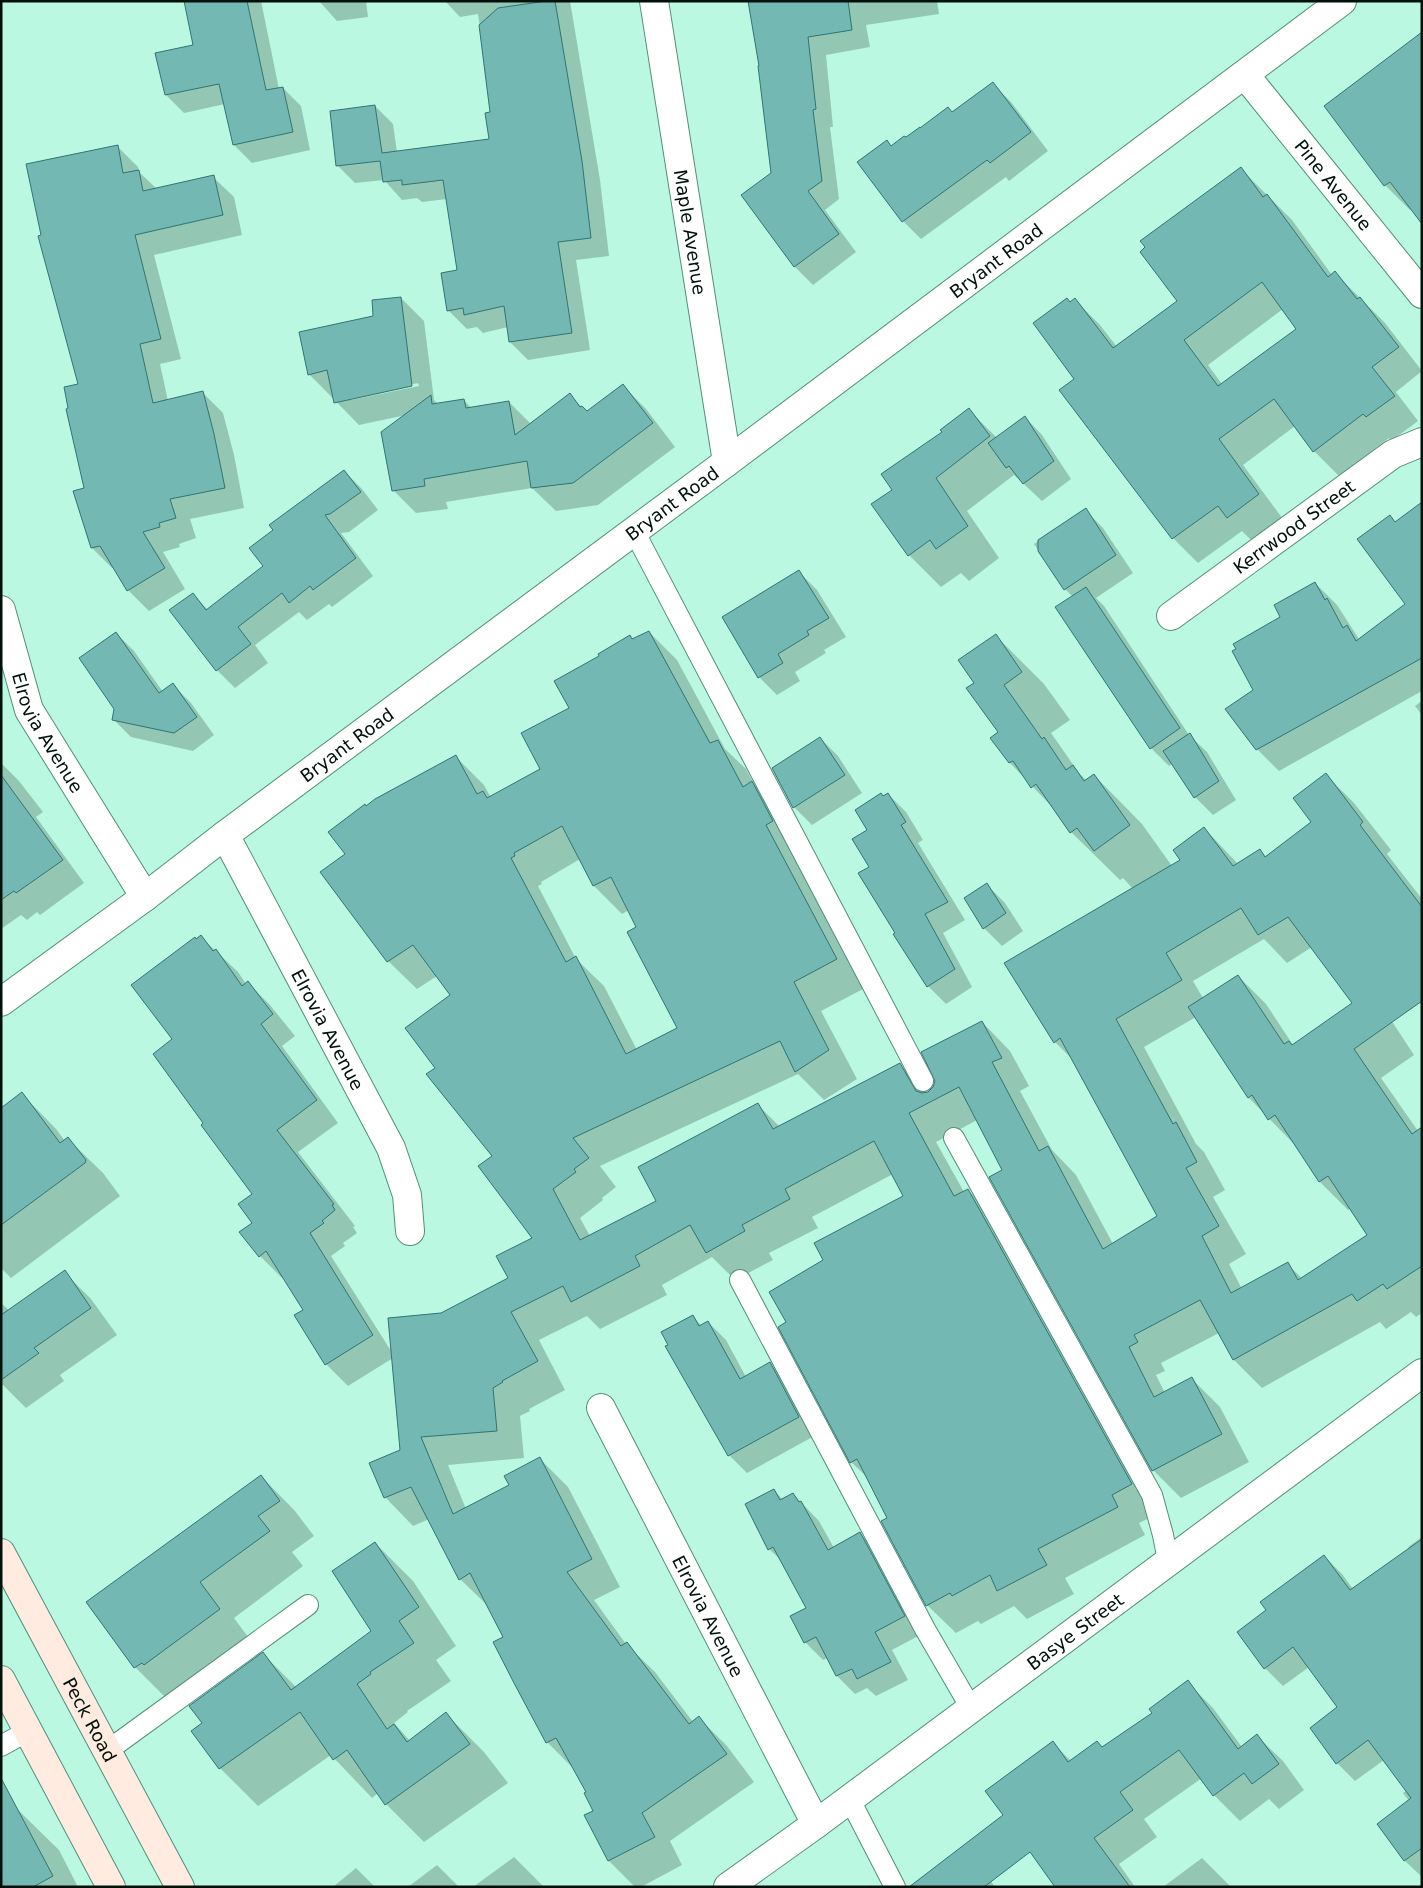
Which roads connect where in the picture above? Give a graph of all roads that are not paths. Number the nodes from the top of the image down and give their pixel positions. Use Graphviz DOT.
graph roads {
  1 [pos="654,1"];
  2 [pos="1342,1"];
  3 [pos="1245,75"];
  4 [pos="1422,294"];
  5 [pos="1422,442"];
  6 [pos="727,462"];
  7 [pos="634,531"];
  8 [pos="1,610"];
  9 [pos="1171,616"];
  10 [pos="225,835"];
  11 [pos="145,897"];
  12 [pos="4,995"];
  13 [pos="923,1081"];
  14 [pos="954,1138"];
  15 [pos="410,1231"];
  16 [pos="740,1280"];
  17 [pos="1422,1374"];
  18 [pos="602,1408"];
  19 [pos="1,1553"];
  20 [pos="1168,1561"];
  21 [pos="308,1605"];
  22 [pos="1,1680"];
  23 [pos="971,1708"];
  24 [pos="28,1731"];
  25 [pos="1,1746"];
  26 [pos="107,1751"];
  27 [pos="850,1798"];
  28 [pos="816,1824"];
  29 [pos="111,1887"];
  30 [pos="180,1887"];
  31 [pos="728,1887"];
  32 [pos="895,1887"];
  1 -- 6 [label="street, Maple Avenue"];
  2 -- 3 [label="street, Bryant Road"];
  3 -- 4 [label="street, Pine Avenue"];
  3 -- 6 [label="street, Bryant Road"];
  5 -- 9 [label="street, Kerrwood Street"];
  6 -- 7 [label="street, Bryant Road"];
  7 -- 10 [label="street, Bryant Road"];
  7 -- 13 [label="lane"];
  8 -- 11 [label="street, Elrovia Avenue"];
  10 -- 11 [label="street, Bryant Road"];
  10 -- 15 [label="street, Elrovia Avenue"];
  11 -- 12 [label="street, Bryant Road"];
  14 -- 20 [label="lane"];
  16 -- 23 [label="lane"];
  17 -- 20 [label="street, Basye Street"];
  18 -- 28 [label="street, Elrovia Avenue"];
  19 -- 26 [label="main road, Peck Road"];
  20 -- 23 [label="street, Basye Street"];
  21 -- 26 [label="lane"];
  22 -- 24 [label="main road"];
  23 -- 27 [label="street, Basye Street"];
  24 -- 25 [label="lane"];
  24 -- 29 [label="main road"];
  26 -- 30 [label="main road, Peck Road"];
  27 -- 28 [label="street, Basye Street"];
  27 -- 32 [label="lane"];
  28 -- 31 [label="street, Basye Street"];
}
